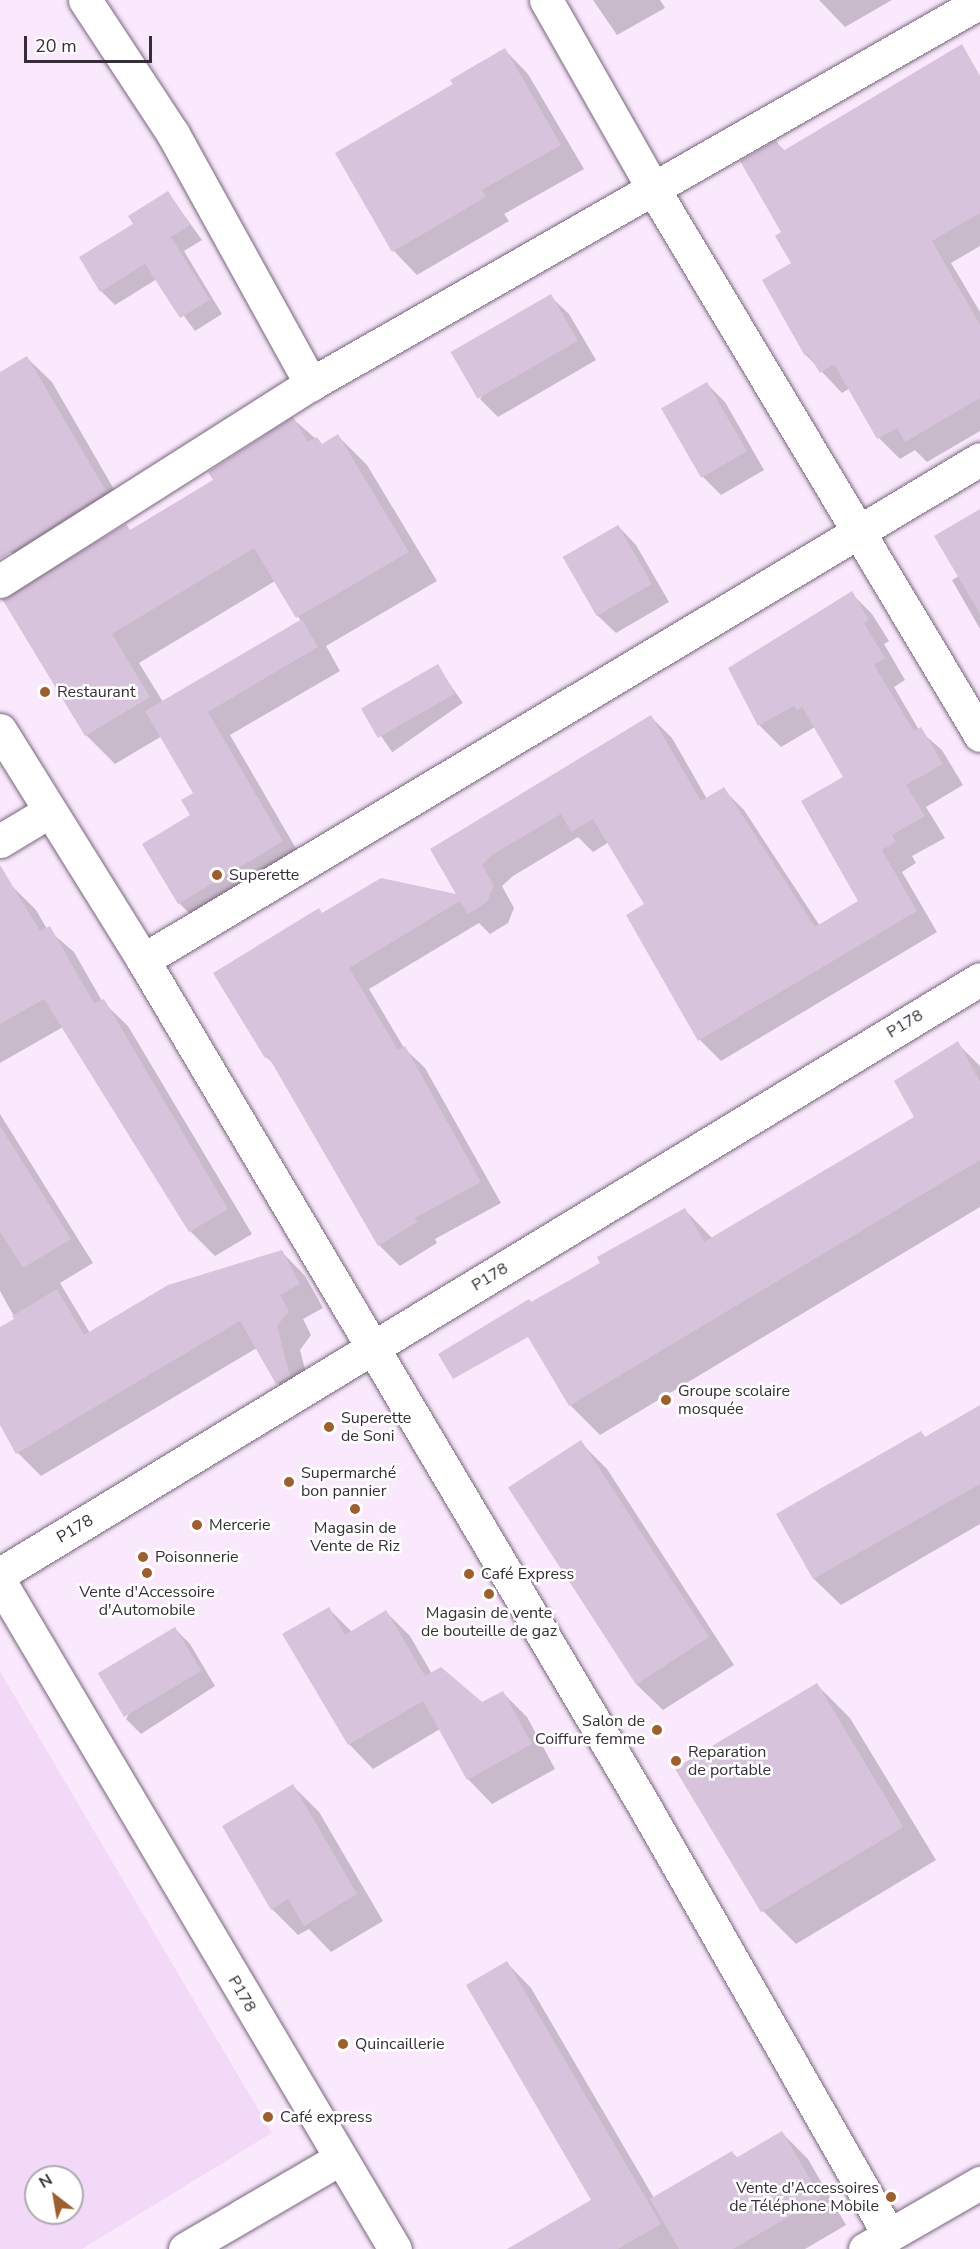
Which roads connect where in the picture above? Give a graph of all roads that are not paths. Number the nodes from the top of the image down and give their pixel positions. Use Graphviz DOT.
graph roads {
  1 [pos="85,0"];
  2 [pos="546,0"];
  3 [pos="980,2"];
  4 [pos="654,190"];
  5 [pos="311,384"];
  6 [pos="980,459"];
  7 [pos="858,534"];
  8 [pos="0,580"];
  9 [pos="0,730"];
  10 [pos="980,735"];
  11 [pos="50,811"];
  12 [pos="0,841"];
  13 [pos="143,960"];
  14 [pos="980,979"];
  15 [pos="371,1349"];
  16 [pos="0,1574"];
  17 [pos="0,1582"];
  18 [pos="339,2159"];
  19 [pos="980,2183"];
  20 [pos="877,2242"];
  21 [pos="185,2249"];
  22 [pos="395,2249"];
  1 -- 5 [label="street"];
  2 -- 4 [label="street"];
  3 -- 4 [label="street"];
  4 -- 5 [label="street"];
  4 -- 7 [label="street"];
  5 -- 8 [label="street"];
  6 -- 7 [label="street"];
  7 -- 10 [label="street"];
  7 -- 13 [label="street"];
  9 -- 11 [label="street"];
  11 -- 12 [label="street"];
  11 -- 13 [label="street"];
  13 -- 15 [label="street"];
  14 -- 15 [label="street, P178"];
  15 -- 16 [label="street, P178"];
  15 -- 20 [label="street"];
  17 -- 18 [label="street, P178"];
  18 -- 21 [label="street"];
  18 -- 22 [label="street, P178"];
  19 -- 20 [label="street"];
}
